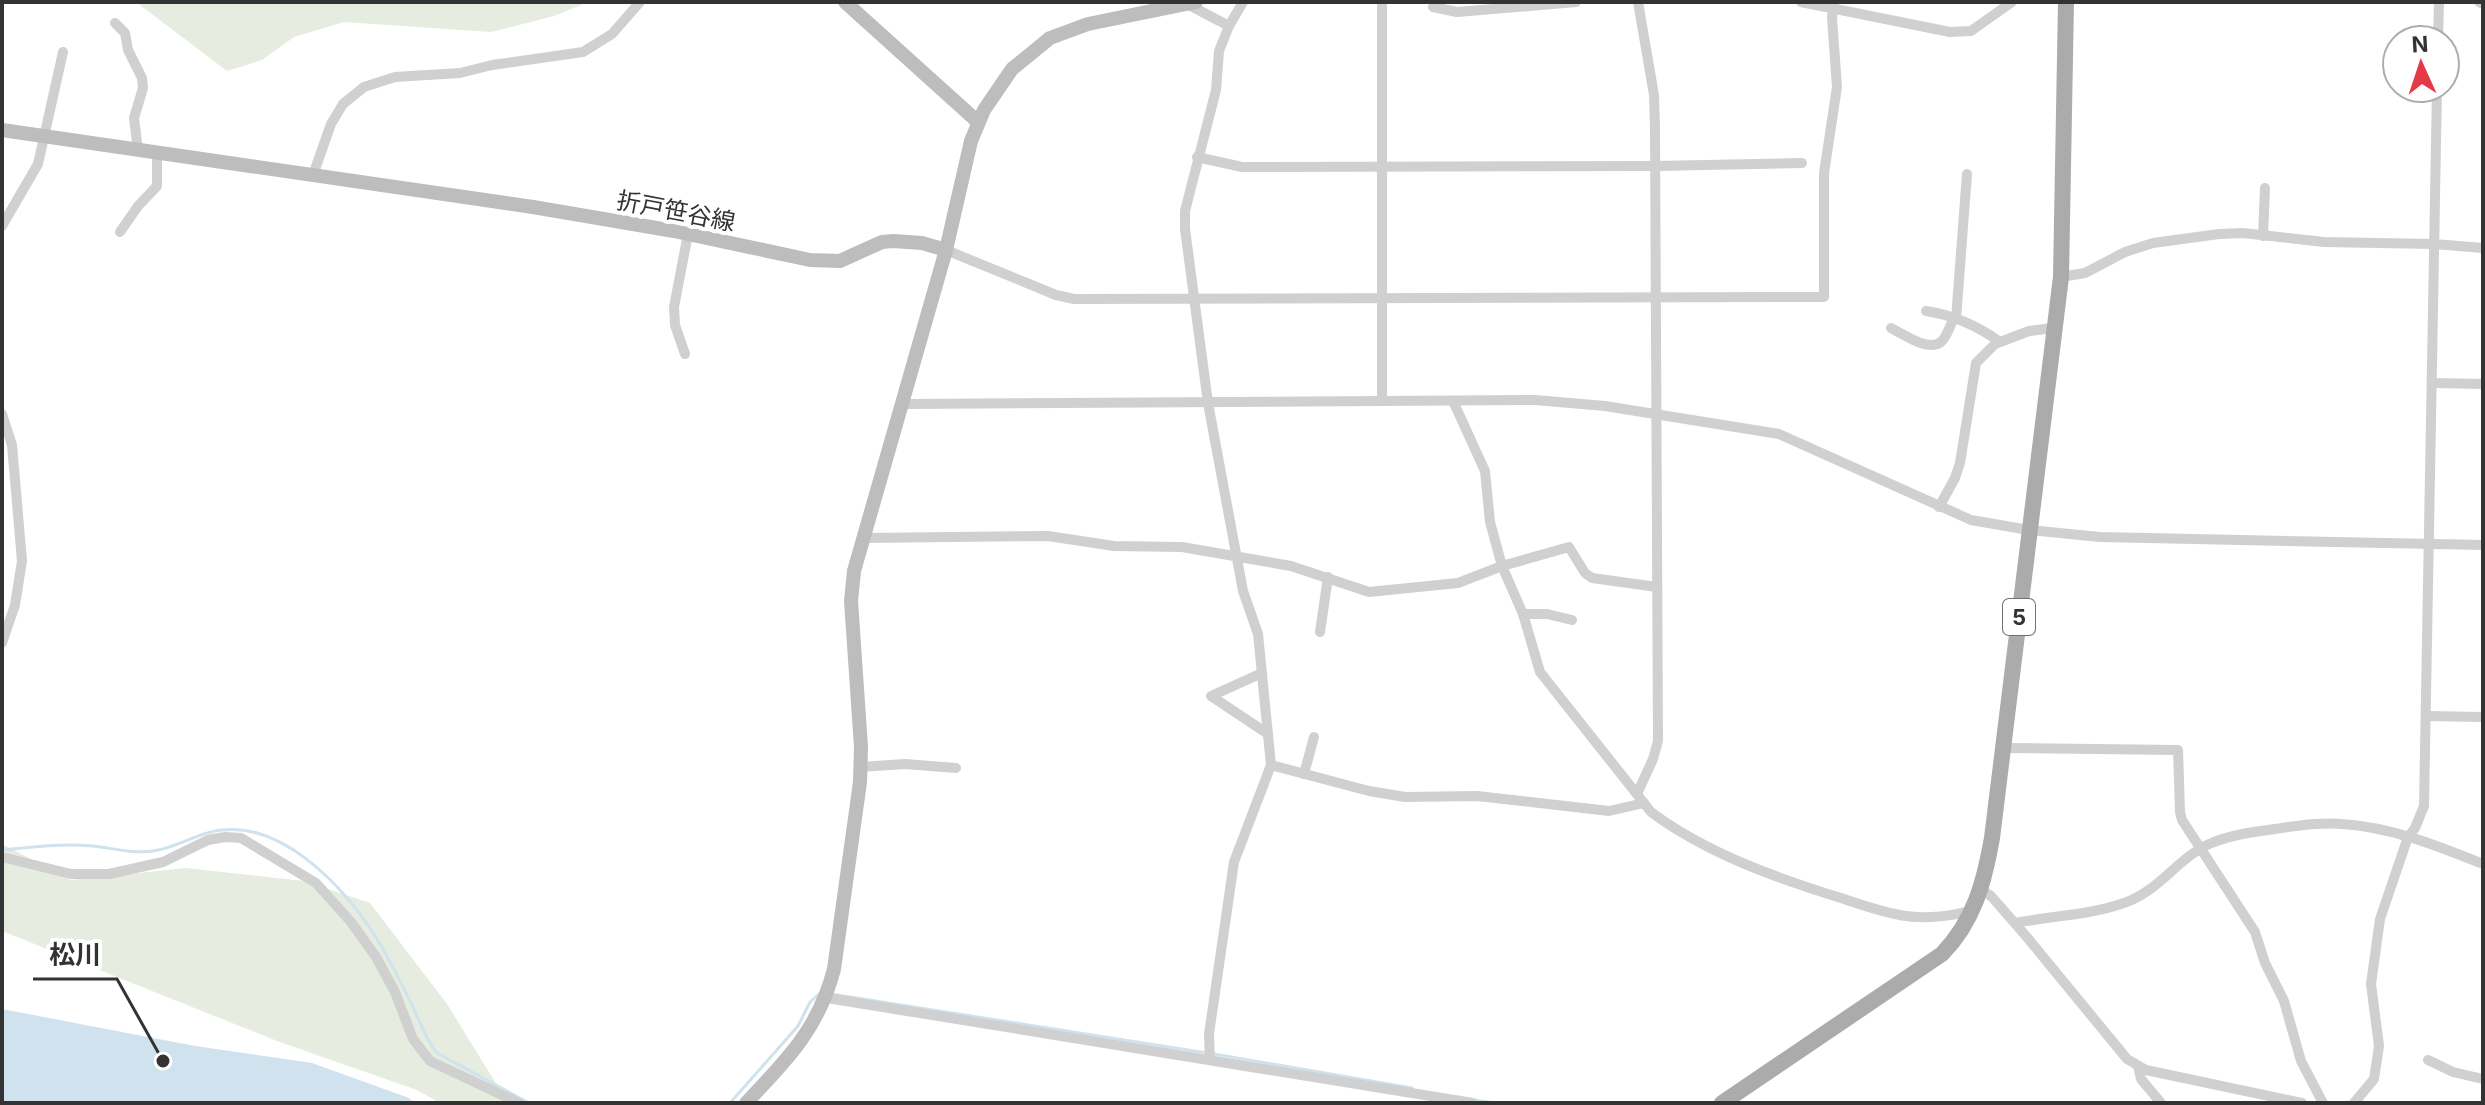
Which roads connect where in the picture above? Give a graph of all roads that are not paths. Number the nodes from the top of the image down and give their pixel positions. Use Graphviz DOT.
graph roads {
  1 [pos="640,2"];
  2 [pos="845,2"];
  3 [pos="1243,2"];
  4 [pos="1382,2"];
  5 [pos="1576,2"];
  6 [pos="1638,2"];
  7 [pos="1801,2"];
  8 [pos="2012,2"];
  9 [pos="2066,2"];
  10 [pos="2439,2"];
  11 [pos="1192,3"];
  12 [pos="1833,5"];
  13 [pos="1433,7"];
  14 [pos="115,23"];
  15 [pos="2438,24"];
  16 [pos="1229,26"];
  17 [pos="63,52"];
  18 [pos="2437,104"];
  19 [pos="978,122"];
  20 [pos="2,130"];
  21 [pos="44,136"];
  22 [pos="138,150"];
  23 [pos="157,152"];
  24 [pos="1197,157"];
  25 [pos="1802,163"];
  26 [pos="1381,166"];
  27 [pos="1656,166"];
  28 [pos="1967,174"];
  29 [pos="313,175"];
  30 [pos="2265,188"];
  31 [pos="2,226"];
  32 [pos="120,232"];
  33 [pos="688,234"];
  34 [pos="2263,236"];
  35 [pos="2434,244"];
  36 [pos="2483,248"];
  37 [pos="946,250"];
  38 [pos="2061,277"];
  39 [pos="1194,297"];
  40 [pos="1656,297"];
  41 [pos="1380,298"];
  42 [pos="1926,311"];
  43 [pos="1955,318"];
  44 [pos="1891,328"];
  45 [pos="2053,328"];
  46 [pos="2000,342"];
  47 [pos="685,354"];
  48 [pos="2432,383"];
  49 [pos="2483,384"];
  50 [pos="1382,401"];
  51 [pos="1453,401"];
  52 [pos="1208,403"];
  53 [pos="904,404"];
  54 [pos="1657,413"];
  55 [pos="2,414"];
  56 [pos="1939,507"];
  57 [pos="2029,530"];
  58 [pos="863,538"];
  59 [pos="2429,543"];
  60 [pos="2483,545"];
  61 [pos="1239,556"];
  62 [pos="1502,566"];
  63 [pos="1328,577"];
  64 [pos="1657,587"];
  65 [pos="1523,614"];
  66 [pos="1572,620"];
  67 [pos="1320,632"];
  68 [pos="2,643"];
  69 [pos="1262,673"];
  70 [pos="2426,716"];
  71 [pos="2483,717"];
  72 [pos="1268,734"];
  73 [pos="1314,737"];
  74 [pos="2003,748"];
  75 [pos="1271,765"];
  76 [pos="860,767"];
  77 [pos="956,768"];
  78 [pos="1304,774"];
  79 [pos="1641,799"];
  80 [pos="2408,837"];
  81 [pos="2202,848"];
  82 [pos="2,857"];
  83 [pos="2483,864"];
  84 [pos="1982,890"];
  85 [pos="1973,910"];
  86 [pos="2015,923"];
  87 [pos="827,998"];
  88 [pos="1210,1060"];
  89 [pos="2428,1060"];
  90 [pos="2138,1066"];
  91 [pos="2483,1079"];
  92 [pos="519,1103"];
  93 [pos="746,1103"];
  94 [pos="1473,1103"];
  95 [pos="1722,1103"];
  96 [pos="2161,1103"];
  97 [pos="2302,1103"];
  98 [pos="2323,1103"];
  99 [pos="2354,1103"];
  1 -- 29 [label="street"];
  2 -- 19 [label="main road"];
  3 -- 16 [label="street"];
  4 -- 26 [label="street"];
  5 -- 13 [label="street"];
  6 -- 27 [label="street"];
  7 -- 12 [label="street"];
  8 -- 12 [label="street"];
  9 -- 38 [label="main road, 5"];
  10 -- 15 [label="street"];
  11 -- 16 [label="street"];
  11 -- 19 [label="main road"];
  12 -- 40 [label="street"];
  14 -- 22 [label="street"];
  16 -- 24 [label="street"];
  17 -- 21 [label="street"];
  18 -- 35 [label="street"];
  19 -- 37 [label="main road"];
  20 -- 21 [label="main road, 折戸笹谷線"];
  21 -- 22 [label="main road, 折戸笹谷線"];
  21 -- 31 [label="street"];
  22 -- 23 [label="main road, 折戸笹谷線"];
  23 -- 29 [label="main road, 折戸笹谷線"];
  23 -- 32 [label="street"];
  24 -- 26 [label="street"];
  24 -- 39 [label="street"];
  25 -- 27 [label="street"];
  26 -- 27 [label="street"];
  26 -- 41 [label="street"];
  27 -- 40 [label="street"];
  28 -- 43 [label="street"];
  29 -- 33 [label="main road, 折戸笹谷線"];
  30 -- 34 [label="street"];
  33 -- 37 [label="main road, 折戸笹谷線"];
  33 -- 47 [label="street"];
  34 -- 35 [label="street"];
  34 -- 38 [label="street"];
  35 -- 36 [label="street"];
  35 -- 48 [label="street"];
  37 -- 39 [label="street"];
  37 -- 53 [label="main road"];
  38 -- 45 [label="main road, 5"];
  39 -- 41 [label="street"];
  39 -- 52 [label="street"];
  40 -- 41 [label="street"];
  40 -- 54 [label="street"];
  41 -- 50 [label="street"];
  42 -- 43 [label="street"];
  43 -- 44 [label="street"];
  43 -- 46 [label="street"];
  45 -- 46 [label="street"];
  45 -- 57 [label="main road, 5"];
  46 -- 56 [label="street"];
  48 -- 49 [label="street"];
  48 -- 59 [label="street"];
  50 -- 51 [label="street"];
  50 -- 52 [label="street"];
  51 -- 54 [label="street"];
  51 -- 62 [label="street"];
  52 -- 53 [label="street"];
  52 -- 61 [label="street"];
  53 -- 58 [label="main road"];
  54 -- 56 [label="street"];
  54 -- 64 [label="street"];
  55 -- 68 [label="street"];
  56 -- 57 [label="street"];
  57 -- 59 [label="street"];
  57 -- 74 [label="main road, 5"];
  58 -- 61 [label="street"];
  58 -- 76 [label="main road"];
  59 -- 60 [label="street"];
  59 -- 70 [label="street"];
  61 -- 63 [label="street"];
  61 -- 69 [label="street"];
  62 -- 63 [label="street"];
  62 -- 64 [label="street"];
  62 -- 65 [label="street"];
  63 -- 67 [label="street"];
  64 -- 79 [label="street"];
  65 -- 66 [label="street"];
  65 -- 79 [label="street"];
  69 -- 72 [label="street"];
  69 -- 72 [label="street"];
  70 -- 71 [label="street"];
  70 -- 80 [label="street"];
  72 -- 75 [label="street"];
  73 -- 78 [label="street"];
  74 -- 81 [label="street"];
  74 -- 84 [label="main road, 5"];
  75 -- 78 [label="street"];
  75 -- 88 [label="street"];
  76 -- 77 [label="street"];
  76 -- 87 [label="main road"];
  78 -- 79 [label="street"];
  79 -- 85 [label="street"];
  80 -- 81 [label="street"];
  80 -- 83 [label="street"];
  80 -- 99 [label="street"];
  81 -- 86 [label="street"];
  81 -- 98 [label="street"];
  82 -- 92 [label="street"];
  84 -- 85 [label="main road, 5"];
  84 -- 86 [label="street"];
  85 -- 95 [label="main road, 5"];
  86 -- 90 [label="street"];
  87 -- 88 [label="street"];
  87 -- 93 [label="main road"];
  88 -- 94 [label="street"];
  89 -- 91 [label="street"];
  90 -- 96 [label="street"];
  90 -- 97 [label="street"];
}
